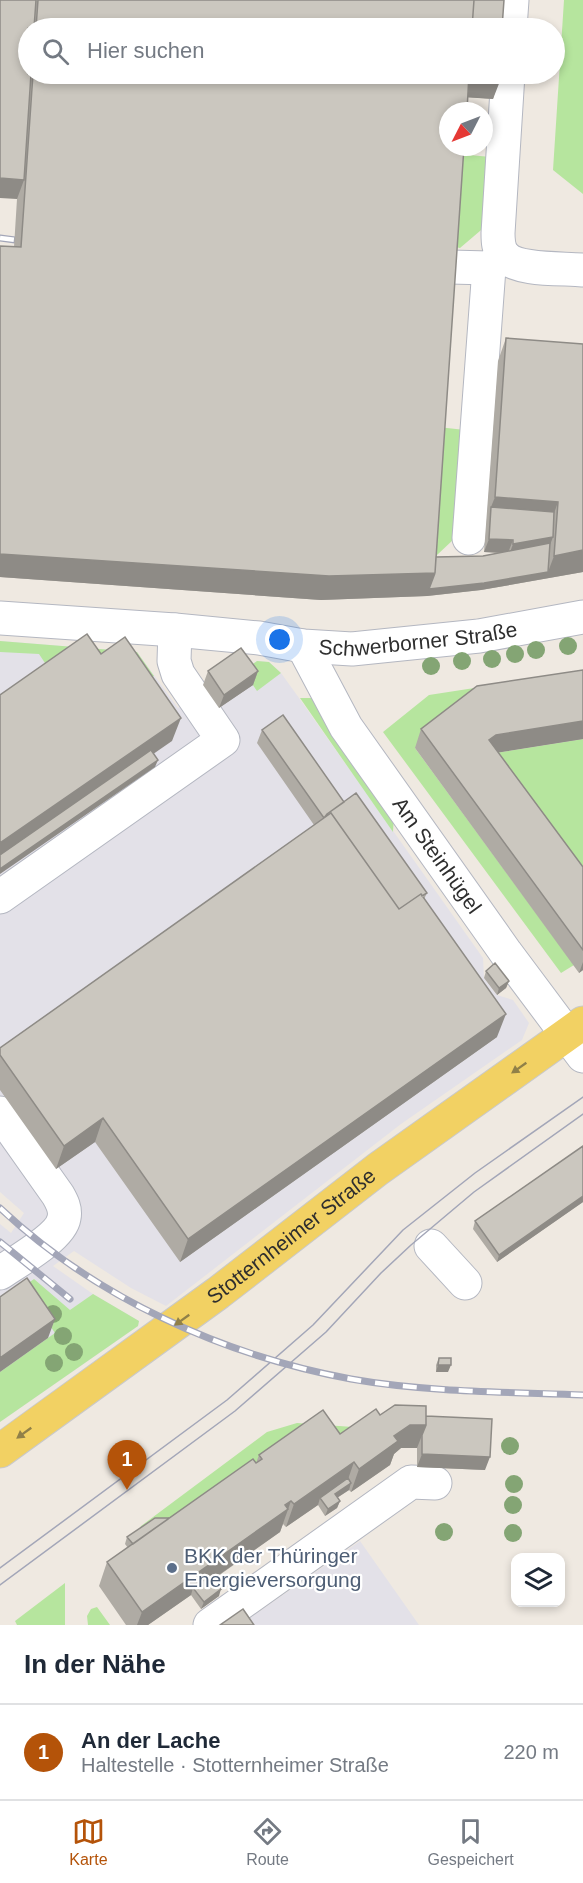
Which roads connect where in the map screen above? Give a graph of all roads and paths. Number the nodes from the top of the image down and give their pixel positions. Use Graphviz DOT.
graph roads {
  1 [pos="512,0"];
  2 [pos="511,18"];
  3 [pos="507,84"];
  4 [pos="496,262"];
  5 [pos="450,267"];
  6 [pos="583,270"];
  7 [pos="469,538"];
  8 [pos="583,617"];
  9 [pos="0,618"];
  10 [pos="175,630"];
  11 [pos="303,646"];
  12 [pos="0,897"];
  13 [pos="578,1038"];
  14 [pos="0,1113"];
  15 [pos="432,1246"];
  16 [pos="0,1273"];
  17 [pos="465,1283"];
  18 [pos="0,1451"];
  19 [pos="435,1483"];
  20 [pos="210,1625"];
  1 -- 2 [label="street"];
  3 -- 4 [label="street"];
  4 -- 5 [label="street"];
  4 -- 6 [label="street"];
  4 -- 7 [label="street"];
  8 -- 11 [label="street, Schwerborner Straße"];
  9 -- 10 [label="street, Schwerborner Straße"];
  10 -- 11 [label="street, Schwerborner Straße"];
  10 -- 12 [label="street"];
  11 -- 13 [label="street, Am Steinhügel"];
  13 -- 18 [label="main road, Stotternheimer Straße, one-way"];
  14 -- 16 [label="street"];
  15 -- 17 [label="street"];
  19 -- 20 [label="street"];
}
